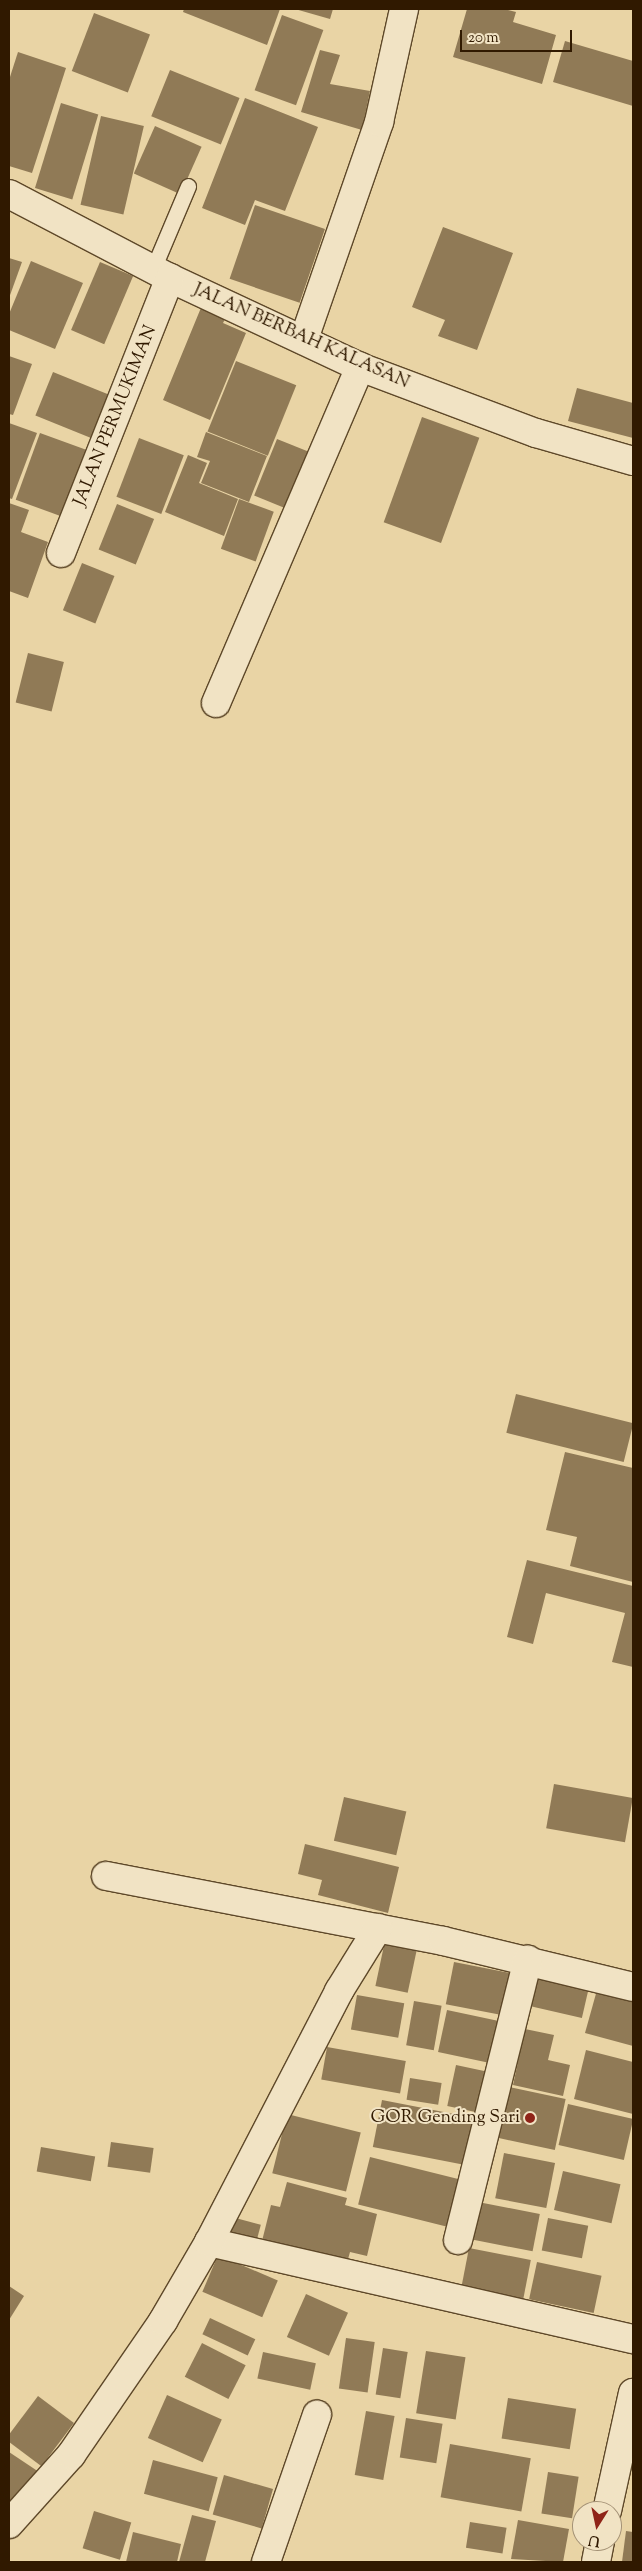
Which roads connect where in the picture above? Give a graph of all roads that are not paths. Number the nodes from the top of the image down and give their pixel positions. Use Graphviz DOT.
graph roads {
  1 [pos="404,9"];
  2 [pos="188,186"];
  3 [pos="9,194"];
  4 [pos="162,273"];
  5 [pos="304,339"];
  6 [pos="360,367"];
  7 [pos="633,461"];
  8 [pos="61,553"];
  9 [pos="216,703"];
  10 [pos="106,1876"];
  11 [pos="378,1928"];
  12 [pos="528,1960"];
  13 [pos="633,1987"];
  14 [pos="458,2240"];
  15 [pos="210,2242"];
  16 [pos="633,2339"];
  17 [pos="633,2393"];
  18 [pos="317,2415"];
  19 [pos="609,2501"];
  20 [pos="9,2524"];
  21 [pos="266,2562"];
  1 -- 5 [label="street"];
  2 -- 4 [label="lane"];
  3 -- 4 [label="street, JALAN BERBAH KALASAN"];
  4 -- 5 [label="street, JALAN BERBAH KALASAN"];
  4 -- 8 [label="street, JALAN PERMUKIMAN"];
  5 -- 6 [label="street, JALAN BERBAH KALASAN"];
  6 -- 7 [label="street, JALAN BERBAH KALASAN"];
  6 -- 9 [label="street"];
  10 -- 11 [label="street"];
  11 -- 12 [label="street"];
  11 -- 15 [label="street"];
  12 -- 13 [label="street"];
  12 -- 14 [label="street"];
  15 -- 16 [label="street"];
  15 -- 20 [label="street"];
  17 -- 19 [label="street"];
  18 -- 21 [label="street"];
}
